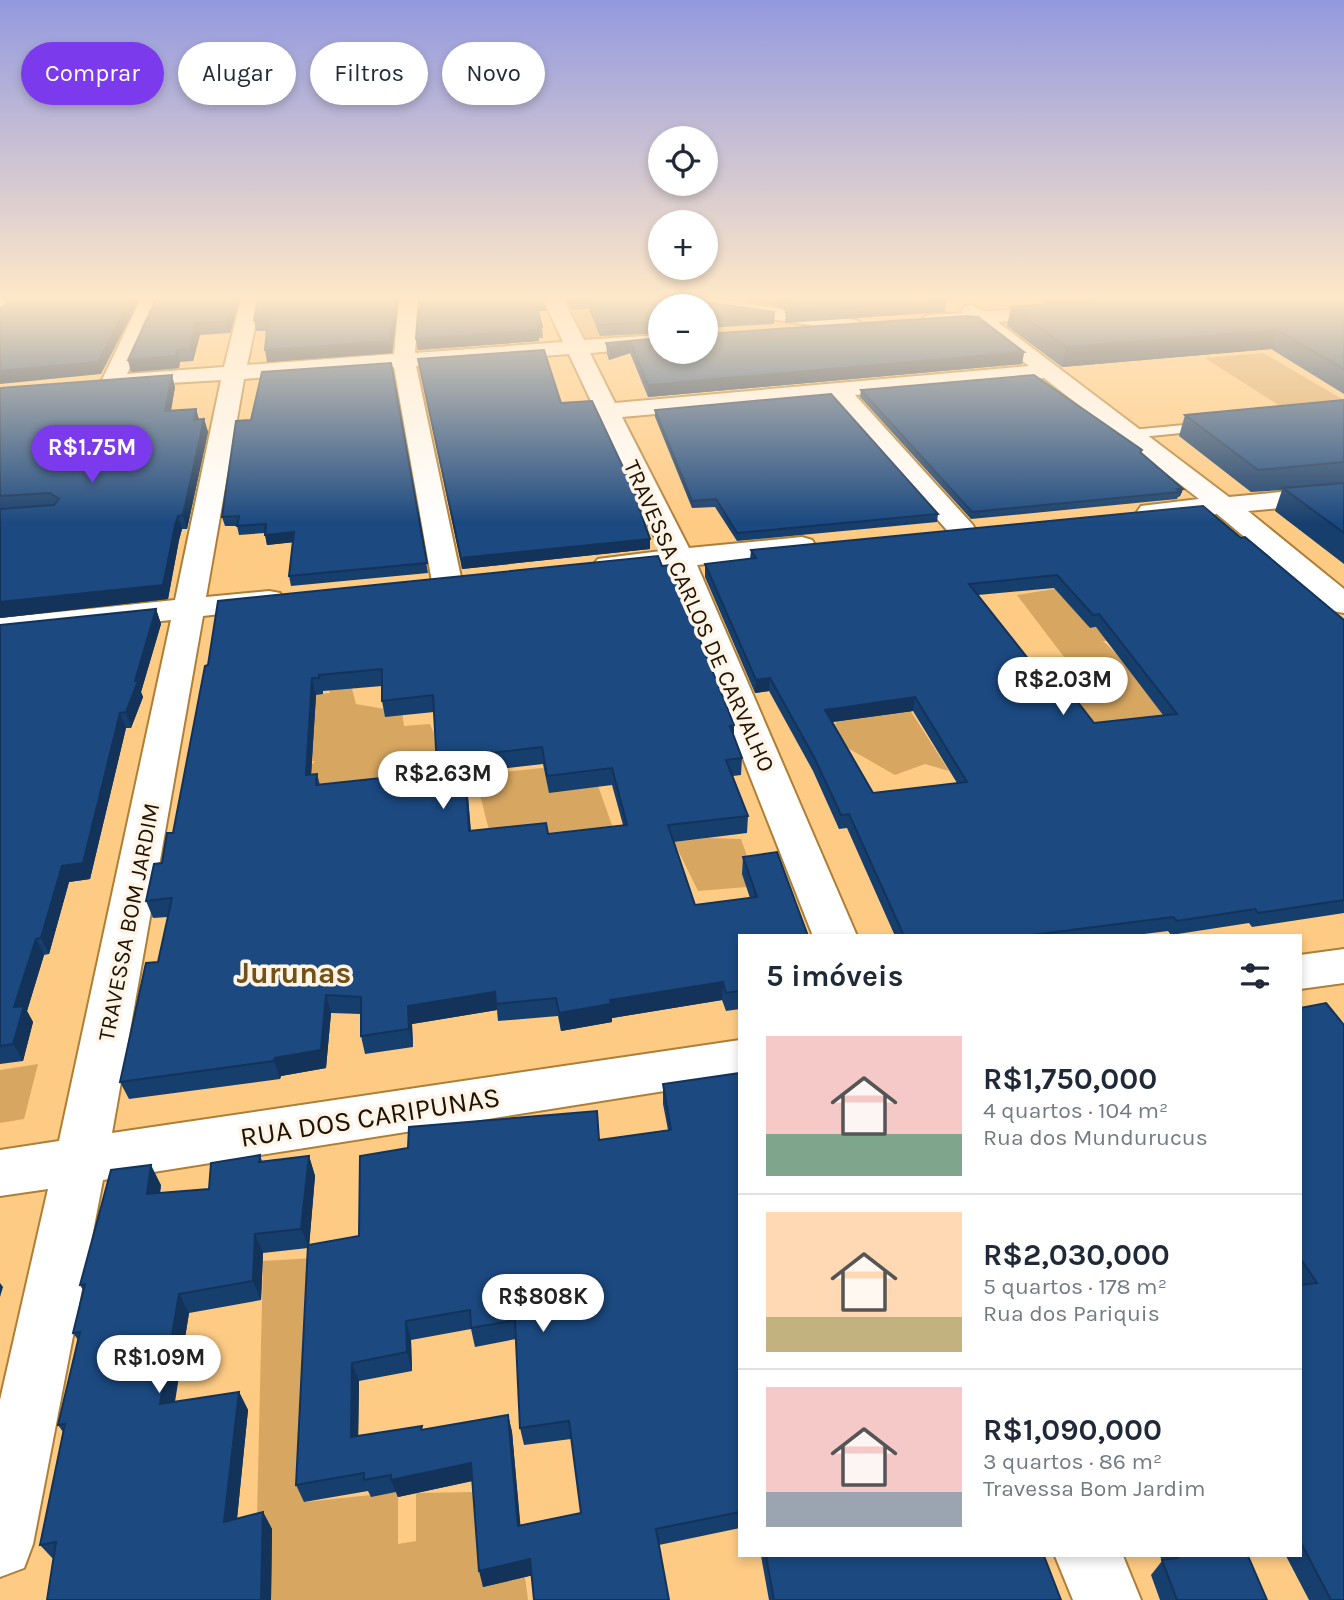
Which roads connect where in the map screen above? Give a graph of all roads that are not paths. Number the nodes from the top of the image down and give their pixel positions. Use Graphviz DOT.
graph roads {
  1 [pos="116,374"];
  2 [pos="213,374"];
  3 [pos="233,374"];
  4 [pos="406,374"];
  5 [pos="588,374"];
  6 [pos="1023,374"];
  7 [pos="1053,374"];
  8 [pos="112,382"];
  9 [pos="87,384"];
  10 [pos="839,392"];
  11 [pos="607,411"];
  12 [pos="1218,426"];
  13 [pos="1131,434"];
  14 [pos="1344,494"];
  15 [pos="1223,505"];
  16 [pos="1126,515"];
  17 [pos="922,534"];
  18 [pos="827,544"];
  19 [pos="679,558"];
  20 [pos="583,568"];
  21 [pos="447,582"];
  22 [pos="298,597"];
  23 [pos="1344,604"];
  24 [pos="190,608"];
  25 [pos="0,628"];
  26 [pos="834,934"];
  27 [pos="1344,965"];
  28 [pos="1302,972"];
  29 [pos="738,1060"];
  30 [pos="83,1161"];
  31 [pos="0,1173"];
  32 [pos="0,1544"];
  33 [pos="1089,1557"];
  34 [pos="1107,1600"];
  1 -- 8 [label="street"];
  2 -- 8 [label="street"];
  3 -- 24 [label="street, TRAVESSA BOM JARDIM"];
  4 -- 21 [label="street"];
  5 -- 11 [label="street, TRAVESSA CARLOS DE CARVALHO"];
  6 -- 10 [label="street"];
  7 -- 13 [label="street"];
  8 -- 9 [label="street"];
  10 -- 11 [label="street"];
  10 -- 17 [label="street"];
  11 -- 19 [label="street, TRAVESSA CARLOS DE CARVALHO"];
  12 -- 13 [label="lane"];
  13 -- 15 [label="street"];
  14 -- 15 [label="street"];
  15 -- 16 [label="street"];
  15 -- 23 [label="street"];
  18 -- 19 [label="street"];
  19 -- 20 [label="street"];
  19 -- 26 [label="street, TRAVESSA CARLOS DE CARVALHO"];
  22 -- 24 [label="street"];
  24 -- 25 [label="street"];
  24 -- 30 [label="street, TRAVESSA BOM JARDIM"];
  27 -- 28 [label="street"];
  29 -- 30 [label="street, RUA DOS CARIPUNAS"];
  30 -- 31 [label="street, RUA DOS CARIPUNAS"];
  30 -- 32 [label="street, TRAVESSA BOM JARDIM"];
  33 -- 34 [label="street"];
}
